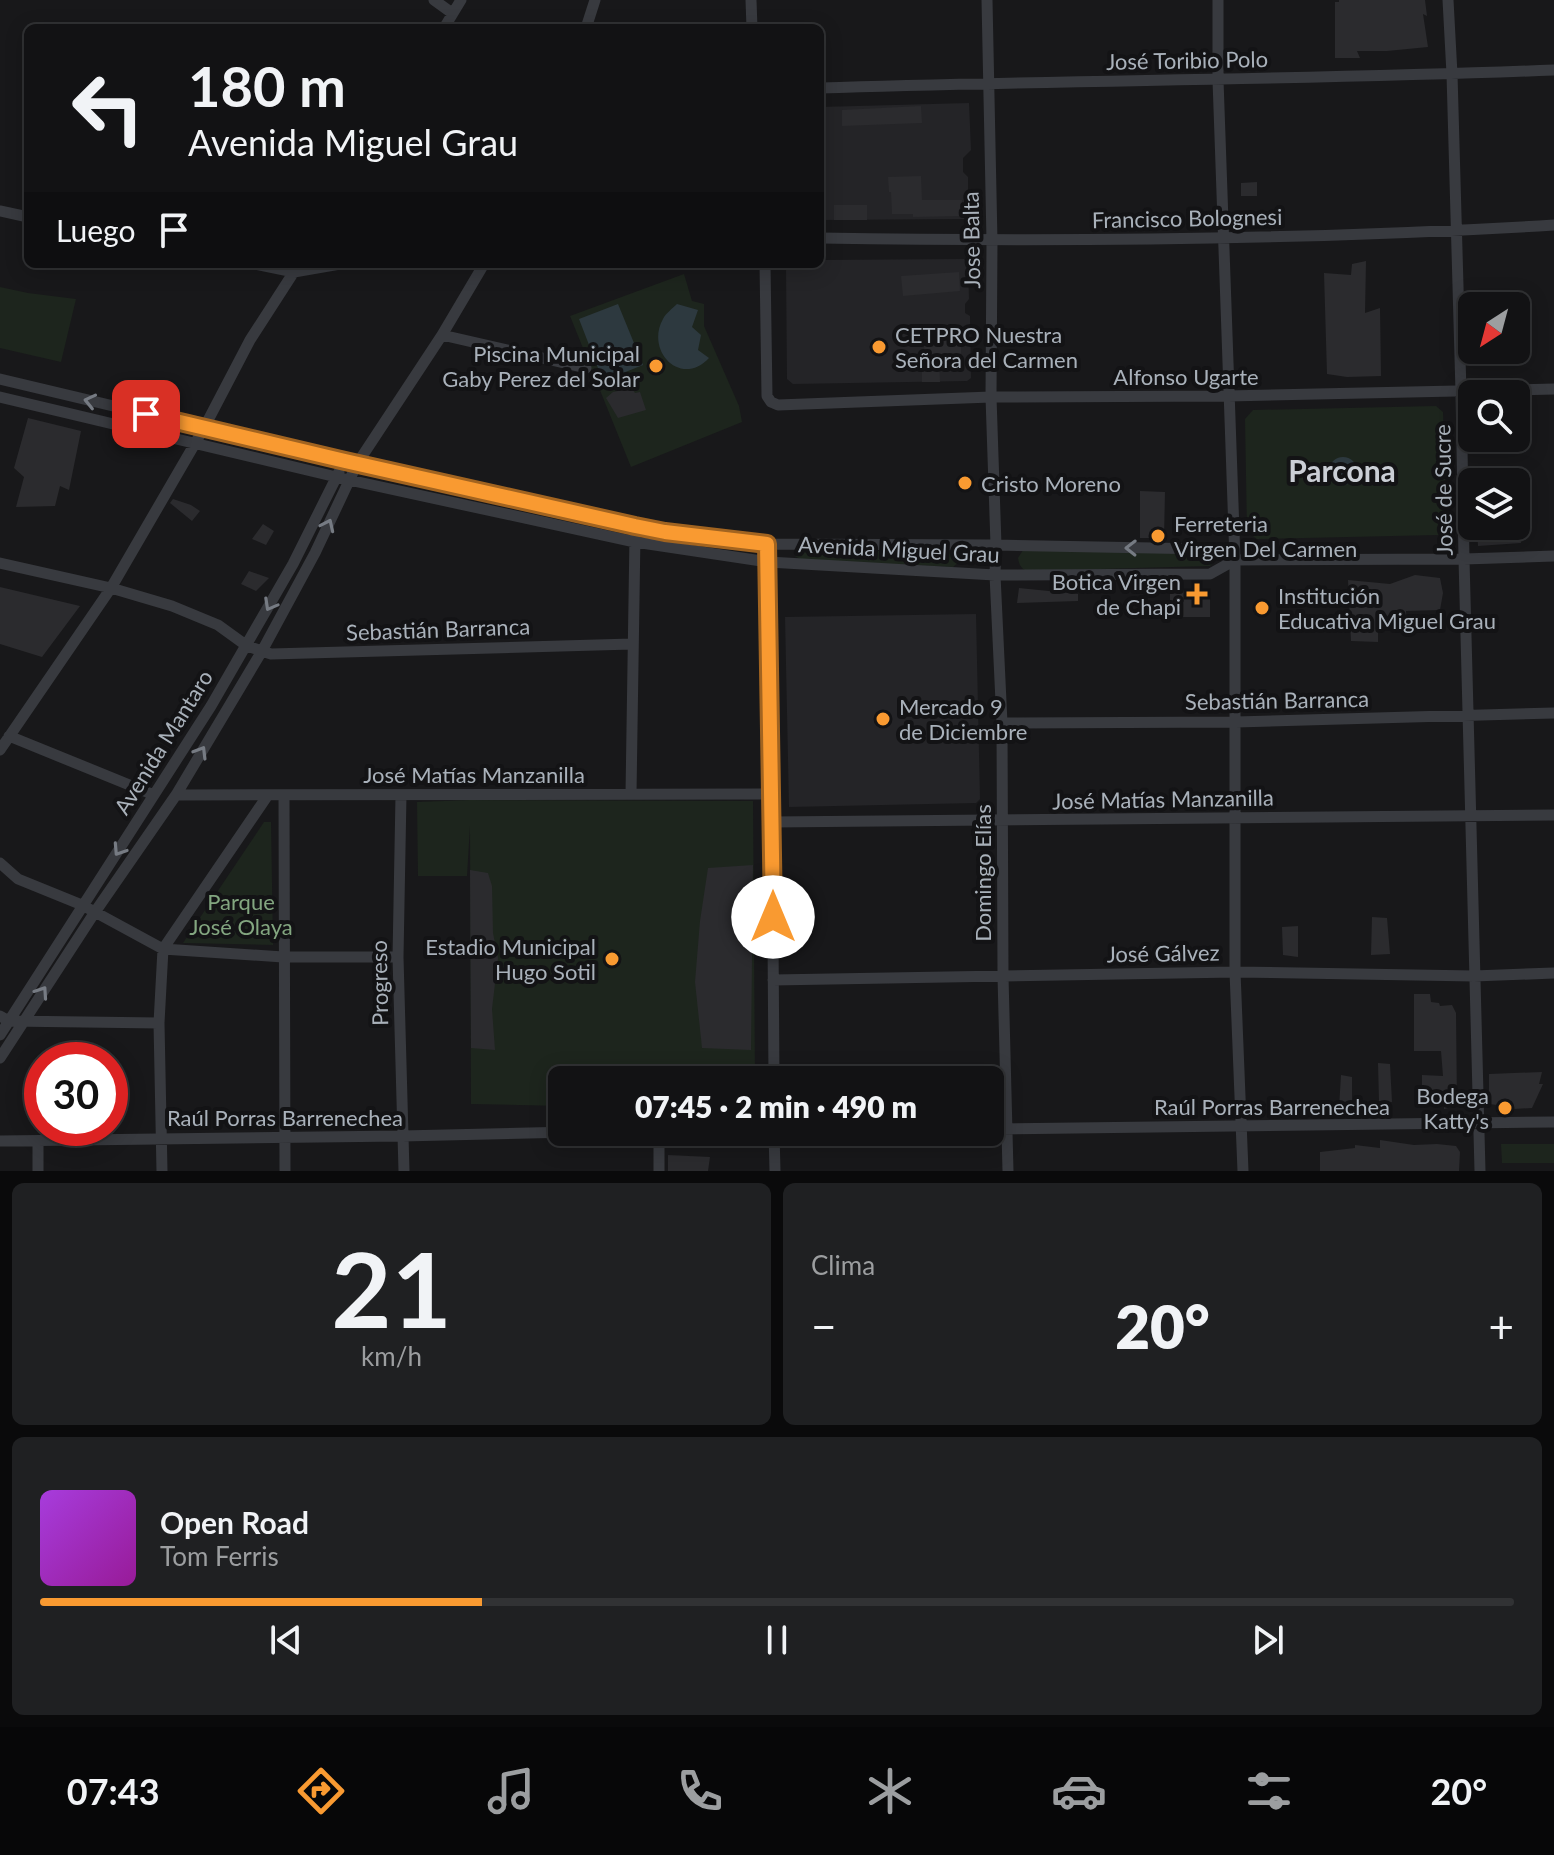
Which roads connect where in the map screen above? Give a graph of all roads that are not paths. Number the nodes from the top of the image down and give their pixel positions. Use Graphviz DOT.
graph roads {
  1 [pos="434,0"];
  2 [pos="461,0"];
  3 [pos="595,0"];
  4 [pos="751,0"];
  5 [pos="987,0"];
  6 [pos="1218,0"];
  7 [pos="1448,0"];
  8 [pos="452,13"];
  9 [pos="446,24"];
  10 [pos="587,24"];
  11 [pos="752,24"];
  12 [pos="1554,70"];
  13 [pos="1452,74"];
  14 [pos="1218,80"];
  15 [pos="988,83"];
  16 [pos="824,88"];
  17 [pos="0,211"];
  18 [pos="24,216"];
  19 [pos="1554,225"];
  20 [pos="1457,231"];
  21 [pos="824,238"];
  22 [pos="1225,238"];
  23 [pos="992,241"];
  24 [pos="296,268"];
  25 [pos="482,268"];
  26 [pos="765,268"];
  27 [pos="442,335"];
  28 [pos="586,368"];
  29 [pos="0,379"];
  30 [pos="1461,380"];
  31 [pos="1554,389"];
  32 [pos="1530,390"];
  33 [pos="1458,392"];
  34 [pos="1228,396"];
  35 [pos="0,397"];
  36 [pos="991,397"];
  37 [pos="204,428"];
  38 [pos="195,443"];
  39 [pos="1462,452"];
  40 [pos="351,463"];
  41 [pos="336,477"];
  42 [pos="349,480"];
  43 [pos="635,526"];
  44 [pos="635,542"];
  45 [pos="767,544"];
  46 [pos="996,545"];
  47 [pos="1554,556"];
  48 [pos="1464,559"];
  49 [pos="1235,560"];
  50 [pos="768,562"];
  51 [pos="0,563"];
  52 [pos="995,575"];
  53 [pos="111,588"];
  54 [pos="632,644"];
  55 [pos="247,646"];
  56 [pos="262,651"];
  57 [pos="1554,713"];
  58 [pos="1468,714"];
  59 [pos="1236,722"];
  60 [pos="1002,723"];
  61 [pos="9,736"];
  62 [pos="0,750"];
  63 [pos="631,794"];
  64 [pos="772,794"];
  65 [pos="154,795"];
  66 [pos="176,795"];
  67 [pos="268,795"];
  68 [pos="284,795"];
  69 [pos="401,795"];
  70 [pos="1554,815"];
  71 [pos="1472,816"];
  72 [pos="1236,818"];
  73 [pos="1002,821"];
  74 [pos="772,822"];
  75 [pos="0,863"];
  76 [pos="82,905"];
  77 [pos="95,912"];
  78 [pos="163,949"];
  79 [pos="283,957"];
  80 [pos="398,957"];
  81 [pos="1235,972"];
  82 [pos="1554,973"];
  83 [pos="1003,976"];
  84 [pos="1474,976"];
  85 [pos="773,980"];
  86 [pos="4,1019"];
  87 [pos="23,1021"];
  88 [pos="159,1023"];
  89 [pos="0,1035"];
  90 [pos="0,1058"];
  91 [pos="774,1066"];
  92 [pos="1554,1122"];
  93 [pos="1241,1125"];
  94 [pos="1479,1125"];
  95 [pos="1007,1129"];
  96 [pos="548,1133"];
  97 [pos="402,1136"];
  98 [pos="162,1138"];
  99 [pos="285,1138"];
  100 [pos="128,1139"];
  101 [pos="0,1141"];
  102 [pos="24,1141"];
  103 [pos="38,1146"];
  104 [pos="659,1146"];
  105 [pos="774,1146"];
  106 [pos="38,1171"];
  107 [pos="162,1171"];
  108 [pos="285,1171"];
  109 [pos="404,1171"];
  110 [pos="659,1171"];
  111 [pos="775,1171"];
  112 [pos="1008,1171"];
  113 [pos="1243,1171"];
  114 [pos="1480,1171"];
  1 -- 8 [label="street"];
  2 -- 8 [label="street"];
  3 -- 10 [label="street"];
  4 -- 11 [label="street"];
  5 -- 15 [label="street, Jose Balta"];
  6 -- 14 [label="street"];
  7 -- 13 [label="street, José de Sucre"];
  8 -- 9 [label="street"];
  12 -- 13 [label="street, José Toribio Polo"];
  13 -- 14 [label="street, José Toribio Polo"];
  13 -- 20 [label="street, José de Sucre"];
  14 -- 15 [label="street, José Toribio Polo"];
  14 -- 22 [label="street"];
  15 -- 16 [label="street, José Toribio Polo"];
  15 -- 23 [label="street, Jose Balta"];
  17 -- 18 [label="street"];
  19 -- 20 [label="street, Francisco Bolognesi"];
  20 -- 22 [label="street, Francisco Bolognesi"];
  20 -- 30 [label="street, José de Sucre"];
  21 -- 23 [label="street, Francisco Bolognesi"];
  22 -- 23 [label="street, Francisco Bolognesi"];
  22 -- 34 [label="street"];
  23 -- 36 [label="street, Jose Balta"];
  24 -- 37 [label="street"];
  25 -- 27 [label="street, Avenida Mantaro"];
  26 -- 36 [label="street, Alfonso Ugarte"];
  27 -- 28 [label="street"];
  27 -- 40 [label="street, Avenida Mantaro"];
  37 -- 29 [label="street, Avenida Miguel Grau, one-way"];
  31 -- 32 [label="street, Alfonso Ugarte"];
  33 -- 34 [label="street, Alfonso Ugarte"];
  34 -- 36 [label="street, Alfonso Ugarte"];
  34 -- 49 [label="street"];
  35 -- 38 [label="street, Avenida Miguel Grau"];
  36 -- 46 [label="street, Jose Balta"];
  37 -- 38 [label="street"];
  37 -- 40 [label="street, Avenida Miguel Grau"];
  38 -- 41 [label="street, Avenida Miguel Grau"];
  38 -- 53 [label="street"];
  39 -- 48 [label="street, José de Sucre"];
  40 -- 41 [label="street, Avenida Mantaro"];
  40 -- 42 [label="street"];
  40 -- 43 [label="street, Avenida Miguel Grau"];
  41 -- 42 [label="street, Avenida Miguel Grau"];
  41 -- 55 [label="street, Avenida Mantaro, one-way"];
  42 -- 44 [label="street, Avenida Miguel Grau"];
  56 -- 42 [label="street, one-way"];
  43 -- 44 [label="street"];
  43 -- 45 [label="street, Avenida Miguel Grau"];
  44 -- 50 [label="street, Avenida Miguel Grau"];
  44 -- 54 [label="street"];
  45 -- 46 [label="street, Avenida Miguel Grau"];
  45 -- 50 [label="street"];
  49 -- 46 [label="street, Avenida Miguel Grau, one-way"];
  46 -- 52 [label="street, Jose Balta"];
  47 -- 48 [label="street, Avenida Miguel Grau"];
  48 -- 49 [label="street, Avenida Miguel Grau"];
  48 -- 58 [label="street, José de Sucre"];
  49 -- 52 [label="street, Avenida Miguel Grau"];
  49 -- 59 [label="street"];
  50 -- 52 [label="street, Avenida Miguel Grau"];
  50 -- 64 [label="street"];
  51 -- 53 [label="street, Sebastián Barranca"];
  52 -- 60 [label="street, Domingo Elías"];
  53 -- 55 [label="street, Sebastián Barranca"];
  53 -- 61 [label="street"];
  54 -- 56 [label="street, Sebastián Barranca"];
  54 -- 63 [label="street"];
  55 -- 56 [label="street, Sebastián Barranca"];
  55 -- 65 [label="street, Avenida Mantaro"];
  66 -- 56 [label="street, one-way"];
  57 -- 58 [label="street, Sebastián Barranca"];
  58 -- 59 [label="street, Sebastián Barranca"];
  58 -- 71 [label="street, José de Sucre"];
  59 -- 60 [label="street, Sebastián Barranca"];
  59 -- 72 [label="street"];
  60 -- 73 [label="street, Domingo Elías"];
  61 -- 62 [label="street"];
  61 -- 65 [label="street"];
  63 -- 64 [label="street, José Matías Manzanilla"];
  63 -- 69 [label="street, José Matías Manzanilla"];
  64 -- 74 [label="street"];
  65 -- 76 [label="street, Avenida Mantaro, one-way"];
  66 -- 67 [label="street, José Matías Manzanilla"];
  66 -- 77 [label="street"];
  67 -- 68 [label="street, José Matías Manzanilla"];
  67 -- 78 [label="street"];
  68 -- 69 [label="street, José Matías Manzanilla"];
  68 -- 79 [label="street"];
  69 -- 80 [label="street, Progreso"];
  70 -- 71 [label="street, José Matías Manzanilla"];
  71 -- 72 [label="street, José Matías Manzanilla"];
  71 -- 84 [label="street, José de Sucre"];
  72 -- 73 [label="street, José Matías Manzanilla"];
  72 -- 81 [label="street"];
  73 -- 74 [label="street, José Matías Manzanilla"];
  73 -- 83 [label="street, Domingo Elías"];
  74 -- 85 [label="street"];
  75 -- 76 [label="street"];
  76 -- 77 [label="street"];
  76 -- 86 [label="street, Avenida Mantaro"];
  77 -- 78 [label="street"];
  87 -- 77 [label="street, one-way"];
  78 -- 79 [label="street"];
  78 -- 88 [label="street"];
  79 -- 80 [label="street"];
  79 -- 99 [label="street"];
  80 -- 97 [label="street, Progreso"];
  81 -- 83 [label="street, José Gálvez"];
  81 -- 84 [label="street, José Gálvez"];
  81 -- 93 [label="street"];
  82 -- 84 [label="street, José Gálvez"];
  83 -- 85 [label="street, José Gálvez"];
  83 -- 95 [label="street, Domingo Elías"];
  84 -- 94 [label="street, José de Sucre"];
  85 -- 91 [label="street"];
  86 -- 87 [label="street"];
  86 -- 89 [label="street, Avenida Mantaro"];
  87 -- 88 [label="street"];
  87 -- 90 [label="street"];
  88 -- 98 [label="street"];
  92 -- 94 [label="street, Raúl Porras Barrenechea"];
  93 -- 94 [label="street, Raúl Porras Barrenechea"];
  93 -- 95 [label="street, Raúl Porras Barrenechea"];
  93 -- 113 [label="street"];
  94 -- 114 [label="street, José de Sucre"];
  95 -- 112 [label="street, Domingo Elías"];
  96 -- 97 [label="street, Raúl Porras Barrenechea"];
  97 -- 99 [label="street, Raúl Porras Barrenechea"];
  97 -- 109 [label="street, Progreso"];
  98 -- 99 [label="street, Raúl Porras Barrenechea"];
  98 -- 100 [label="street, Raúl Porras Barrenechea"];
  98 -- 107 [label="street"];
  99 -- 108 [label="street"];
  101 -- 102 [label="street, Raúl Porras Barrenechea"];
  103 -- 106 [label="street"];
  104 -- 110 [label="street"];
  105 -- 111 [label="street"];
}
